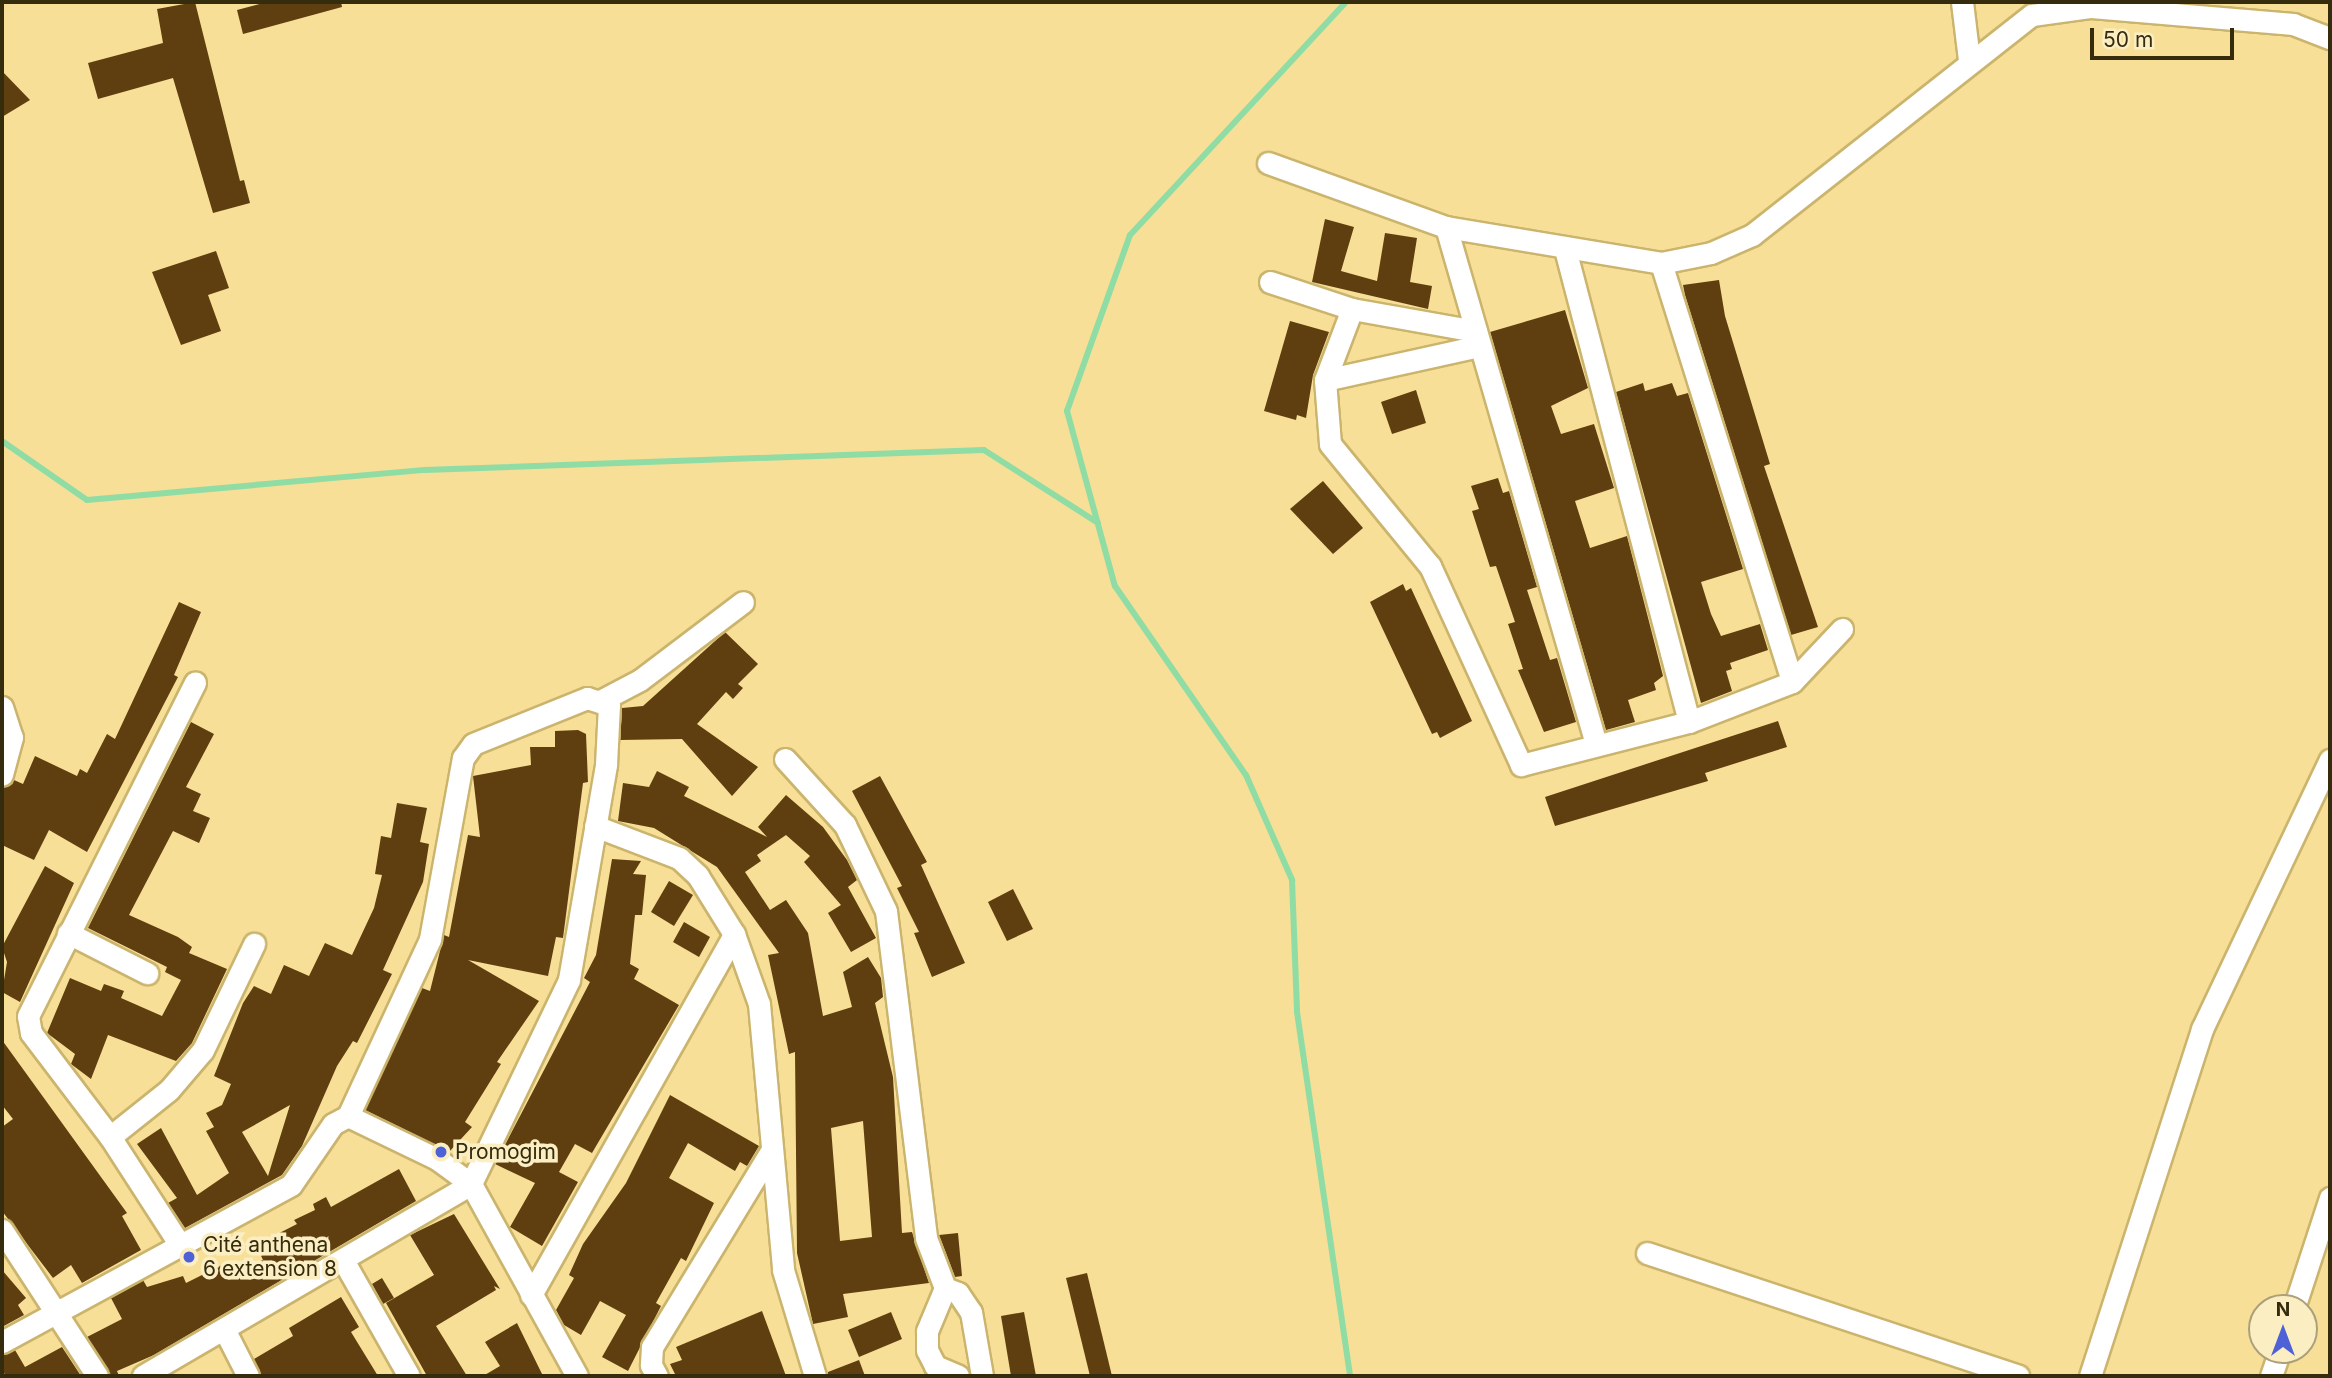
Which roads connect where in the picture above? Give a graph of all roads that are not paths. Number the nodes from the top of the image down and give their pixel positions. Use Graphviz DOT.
graph roads {
  1 [pos="1962,2"];
  2 [pos="2330,38"];
  3 [pos="1969,60"];
  4 [pos="1268,163"];
  5 [pos="1446,227"];
  6 [pos="1565,249"];
  7 [pos="1661,263"];
  8 [pos="1270,282"];
  9 [pos="1352,309"];
  10 [pos="1478,338"];
  11 [pos="1325,380"];
  12 [pos="743,602"];
  13 [pos="1842,629"];
  14 [pos="195,682"];
  15 [pos="1792,682"];
  16 [pos="602,701"];
  17 [pos="2,707"];
  18 [pos="1689,722"];
  19 [pos="1596,744"];
  20 [pos="785,759"];
  21 [pos="2330,760"];
  22 [pos="2,775"];
  23 [pos="595,826"];
  24 [pos="68,933"];
  25 [pos="734,934"];
  26 [pos="254,944"];
  27 [pos="146,973"];
  28 [pos="348,1116"];
  29 [pos="110,1137"];
  30 [pos="770,1153"];
  31 [pos="471,1184"];
  32 [pos="2330,1198"];
  33 [pos="2,1230"];
  34 [pos="180,1245"];
  35 [pos="1647,1253"];
  36 [pos="343,1260"];
  37 [pos="944,1288"];
  38 [pos="2299,1294"];
  39 [pos="531,1295"];
  40 [pos="58,1312"];
  41 [pos="225,1329"];
  42 [pos="2,1342"];
  43 [pos="97,1376"];
  44 [pos="143,1376"];
  45 [pos="248,1376"];
  46 [pos="409,1376"];
  47 [pos="577,1376"];
  48 [pos="657,1376"];
  49 [pos="815,1376"];
  50 [pos="958,1376"];
  51 [pos="982,1376"];
  52 [pos="2018,1376"];
  53 [pos="2090,1376"];
  1 -- 3 [label="street"];
  2 -- 3 [label="street"];
  3 -- 7 [label="street"];
  4 -- 5 [label="street"];
  5 -- 6 [label="street"];
  5 -- 10 [label="street"];
  6 -- 7 [label="street"];
  6 -- 18 [label="street"];
  7 -- 15 [label="street"];
  8 -- 9 [label="street"];
  9 -- 10 [label="street"];
  9 -- 11 [label="street"];
  10 -- 11 [label="street"];
  10 -- 19 [label="street"];
  11 -- 19 [label="street"];
  12 -- 16 [label="street"];
  13 -- 15 [label="street"];
  14 -- 24 [label="street"];
  15 -- 18 [label="street"];
  16 -- 23 [label="street"];
  16 -- 28 [label="street"];
  17 -- 22 [label="street"];
  18 -- 19 [label="street"];
  20 -- 37 [label="street"];
  21 -- 53 [label="street"];
  23 -- 25 [label="street"];
  23 -- 31 [label="street"];
  24 -- 27 [label="street"];
  24 -- 29 [label="street"];
  25 -- 30 [label="street"];
  25 -- 39 [label="street"];
  26 -- 29 [label="street"];
  28 -- 31 [label="street"];
  28 -- 34 [label="street"];
  29 -- 34 [label="street"];
  30 -- 48 [label="street"];
  30 -- 49 [label="street"];
  31 -- 36 [label="street"];
  31 -- 39 [label="street"];
  32 -- 38 [label="street"];
  33 -- 40 [label="street"];
  34 -- 40 [label="street"];
  35 -- 52 [label="street"];
  36 -- 41 [label="street"];
  36 -- 46 [label="street"];
  37 -- 50 [label="street"];
  37 -- 51 [label="street"];
  39 -- 47 [label="street"];
  40 -- 42 [label="street"];
  40 -- 43 [label="street"];
  41 -- 44 [label="street"];
  41 -- 45 [label="street"];
}
